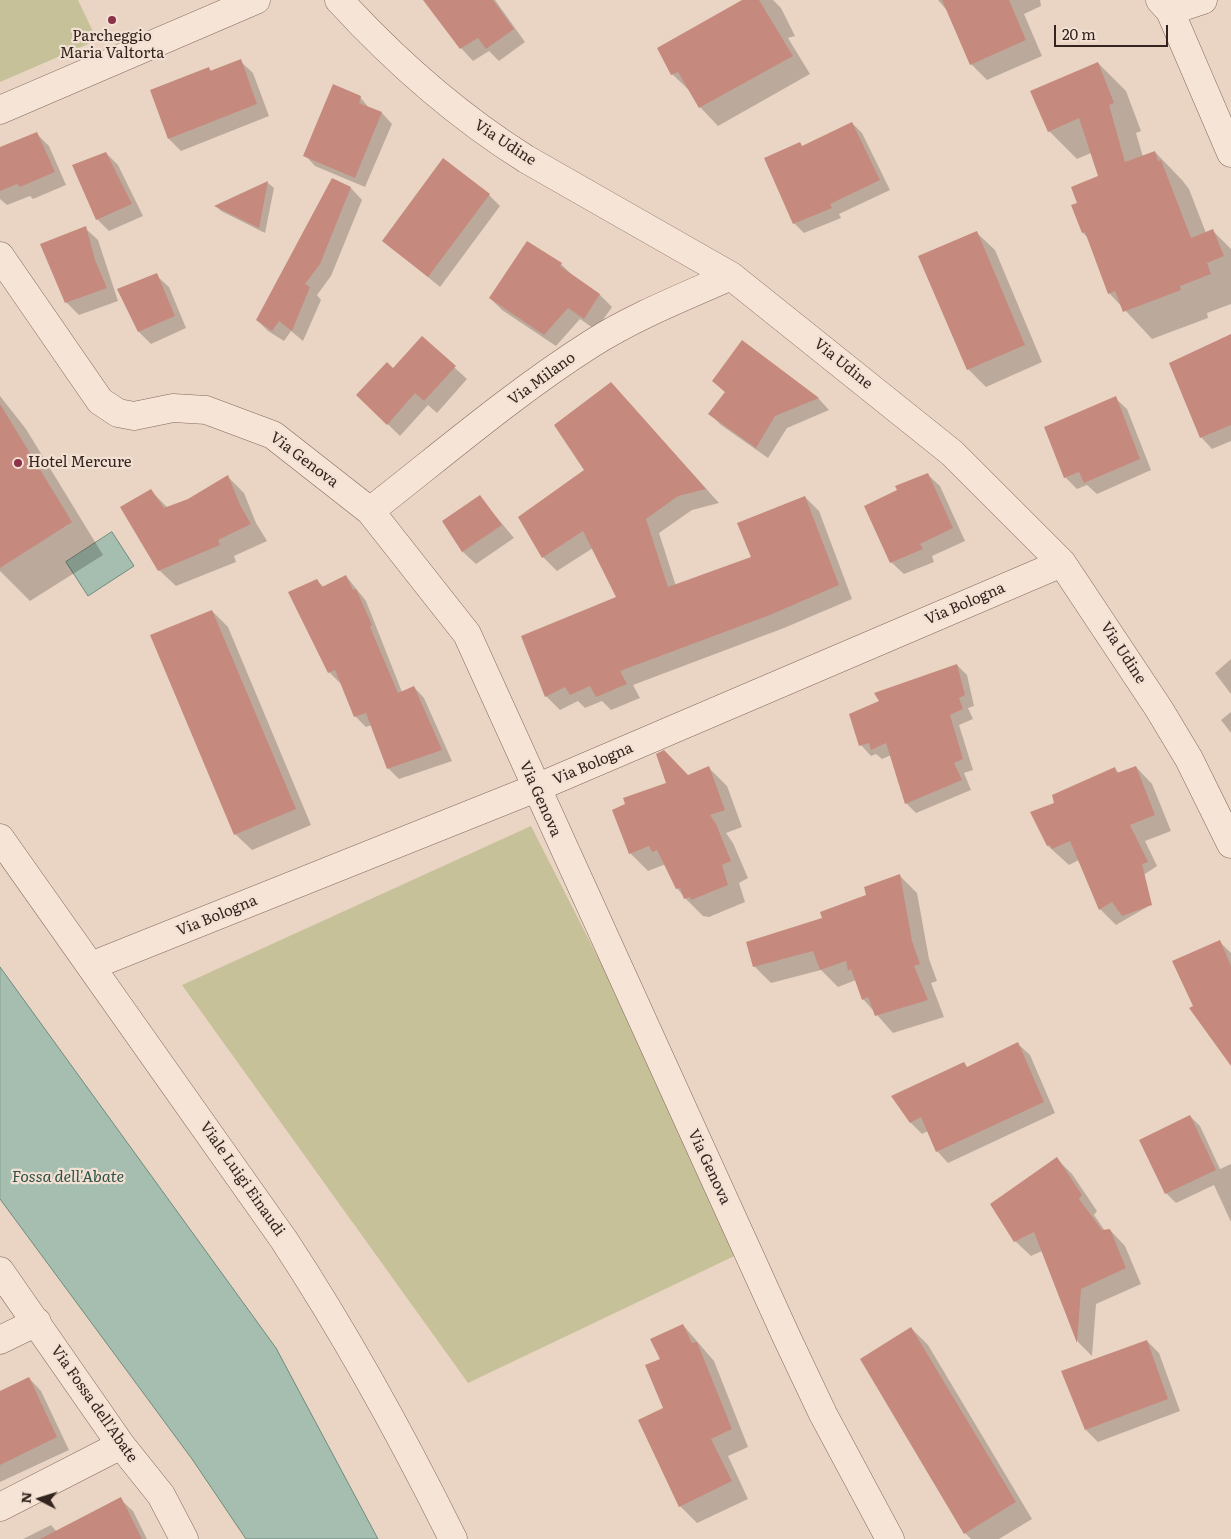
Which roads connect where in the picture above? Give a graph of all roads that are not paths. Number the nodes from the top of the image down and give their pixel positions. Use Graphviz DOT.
graph roads {
  1 [pos="256,0"];
  2 [pos="339,0"];
  3 [pos="1203,0"];
  4 [pos="1165,5"];
  5 [pos="0,110"];
  6 [pos="1231,153"];
  7 [pos="0,256"];
  8 [pos="731,276"];
  9 [pos="370,511"];
  10 [pos="1062,563"];
  11 [pos="536,788"];
  12 [pos="0,838"];
  13 [pos="1231,844"];
  14 [pos="91,966"];
  15 [pos="0,1271"];
  16 [pos="37,1322"];
  17 [pos="0,1340"];
  18 [pos="121,1445"];
  19 [pos="0,1507"];
  20 [pos="184,1539"];
  21 [pos="453,1539"];
  22 [pos="890,1539"];
  1 -- 5 [label="street"];
  2 -- 8 [label="street, Via Udine"];
  3 -- 4 [label="street"];
  4 -- 6 [label="street"];
  7 -- 9 [label="street, Via Genova"];
  8 -- 9 [label="street, Via Milano"];
  8 -- 10 [label="street, Via Udine"];
  9 -- 11 [label="street, Via Genova"];
  10 -- 11 [label="street, Via Bologna"];
  10 -- 13 [label="street, Via Udine"];
  11 -- 14 [label="street, Via Bologna"];
  11 -- 22 [label="street, Via Genova"];
  12 -- 14 [label="street, Viale Luigi Einaudi"];
  14 -- 21 [label="street, Viale Luigi Einaudi"];
  15 -- 16 [label="street, Via Fossa dell'Abate"];
  16 -- 17 [label="street"];
  16 -- 18 [label="street, Via Fossa dell'Abate"];
  18 -- 19 [label="street"];
  18 -- 20 [label="street, Via Fossa dell'Abate"];
}
